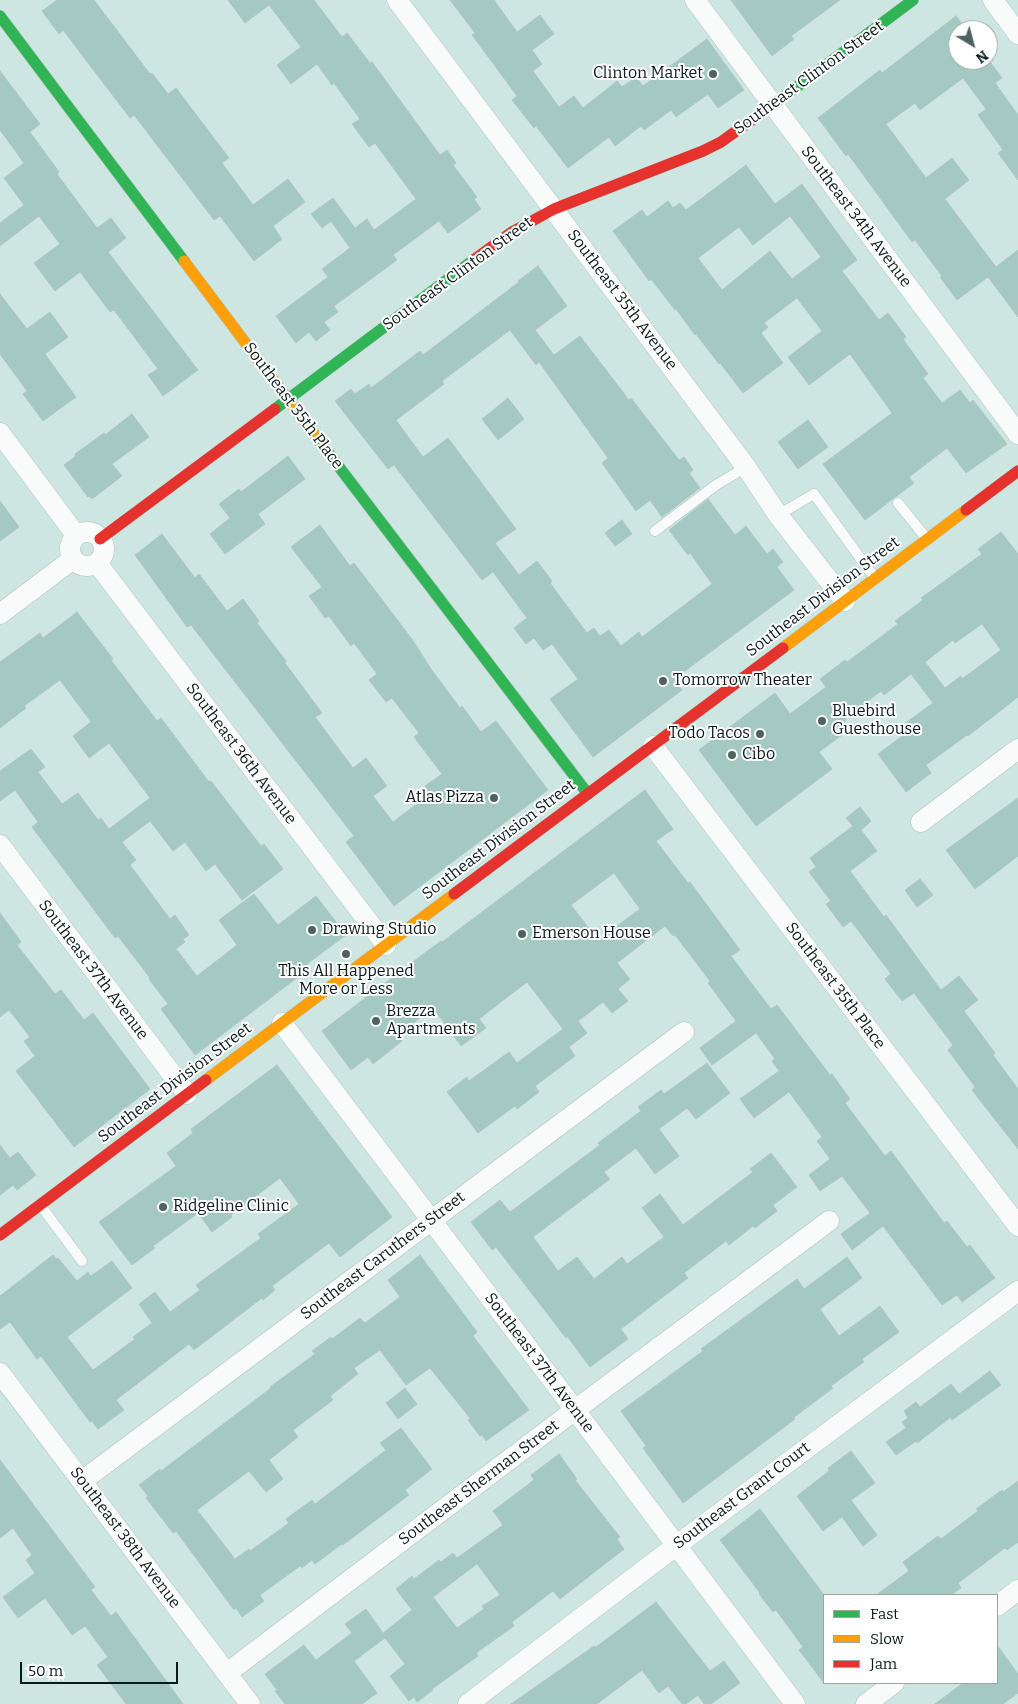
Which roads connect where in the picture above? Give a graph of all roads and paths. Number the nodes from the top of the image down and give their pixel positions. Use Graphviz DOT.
graph roads {
  1 [pos="397,0"];
  2 [pos="695,0"];
  3 [pos="913,0"];
  4 [pos="992,0"];
  5 [pos="0,16"];
  6 [pos="1018,34"];
  7 [pos="773,105"];
  8 [pos="554,209"];
  9 [pos="287,399"];
  10 [pos="0,433"];
  11 [pos="1018,434"];
  12 [pos="746,467"];
  13 [pos="1018,471"];
  14 [pos="898,503"];
  15 [pos="778,515"];
  16 [pos="655,531"];
  17 [pos="76,536"];
  18 [pos="100,539"];
  19 [pos="927,539"];
  20 [pos="73,559"];
  21 [pos="97,562"];
  22 [pos="875,578"];
  23 [pos="845,601"];
  24 [pos="0,614"];
  25 [pos="653,746"];
  26 [pos="1018,749"];
  27 [pos="588,794"];
  28 [pos="921,822"];
  29 [pos="0,845"];
  30 [pos="386,945"];
  31 [pos="282,1023"];
  32 [pos="684,1032"];
  33 [pos="187,1094"];
  34 [pos="40,1205"];
  35 [pos="430,1220"];
  36 [pos="829,1222"];
  37 [pos="1018,1226"];
  38 [pos="0,1235"];
  39 [pos="82,1261"];
  40 [pos="1018,1290"];
  41 [pos="0,1373"];
  42 [pos="575,1410"];
  43 [pos="82,1481"];
  44 [pos="677,1545"];
  45 [pos="1018,1590"];
  46 [pos="998,1605"];
  47 [pos="227,1673"];
  48 [pos="893,1684"];
  49 [pos="250,1704"];
  50 [pos="468,1704"];
  51 [pos="795,1704"];
  52 [pos="866,1704"];
  1 -- 8 [label="street, Southeast 35th Avenue"];
  2 -- 7 [label="street, Southeast 34th Avenue"];
  3 -- 7 [label="street, Southeast Clinton Street"];
  4 -- 6 [label="street"];
  5 -- 9 [label="street, Southeast 35th Place"];
  7 -- 8 [label="street, Southeast Clinton Street"];
  7 -- 11 [label="street, Southeast 34th Avenue"];
  8 -- 9 [label="street, Southeast Clinton Street"];
  8 -- 12 [label="street, Southeast 35th Avenue"];
  9 -- 18 [label="street, Southeast Clinton Street"];
  9 -- 27 [label="street, Southeast 35th Place"];
  10 -- 17 [label="street"];
  12 -- 15 [label="street, Southeast 35th Avenue"];
  12 -- 16 [label="lane"];
  13 -- 19 [label="street, Southeast Division Street"];
  14 -- 19 [label="lane"];
  15 -- 22 [label="lane"];
  15 -- 23 [label="street, Southeast 35th Avenue"];
  17 -- 18 [label="street"];
  17 -- 20 [label="street"];
  18 -- 21 [label="street"];
  19 -- 22 [label="street, Southeast Division Street"];
  20 -- 21 [label="street"];
  20 -- 24 [label="street"];
  21 -- 30 [label="street, Southeast 36th Avenue"];
  22 -- 23 [label="street, Southeast Division Street"];
  23 -- 25 [label="street, Southeast Division Street"];
  25 -- 27 [label="street, Southeast Division Street"];
  25 -- 37 [label="street, Southeast 35th Place"];
  26 -- 28 [label="street"];
  27 -- 30 [label="street, Southeast Division Street"];
  29 -- 33 [label="street, Southeast 37th Avenue"];
  30 -- 31 [label="street, Southeast Division Street"];
  31 -- 33 [label="street, Southeast Division Street"];
  31 -- 35 [label="street, Southeast 37th Avenue"];
  32 -- 35 [label="street, Southeast Caruthers Street"];
  33 -- 34 [label="street, Southeast Division Street"];
  34 -- 38 [label="street, Southeast Division Street"];
  34 -- 39 [label="lane"];
  35 -- 42 [label="street, Southeast 37th Avenue"];
  35 -- 43 [label="street, Southeast Caruthers Street"];
  36 -- 42 [label="street, Southeast Sherman Street"];
  40 -- 44 [label="street, Southeast Grant Court"];
  41 -- 43 [label="street, Southeast 38th Avenue"];
  42 -- 44 [label="street, Southeast 37th Avenue"];
  42 -- 47 [label="street, Southeast Sherman Street"];
  43 -- 47 [label="street, Southeast 38th Avenue"];
  44 -- 50 [label="street, Southeast Grant Court"];
  44 -- 51 [label="street, Southeast 37th Avenue"];
  45 -- 46 [label="street"];
  47 -- 49 [label="street, Southeast 38th Avenue"];
  48 -- 52 [label="street"];
}
